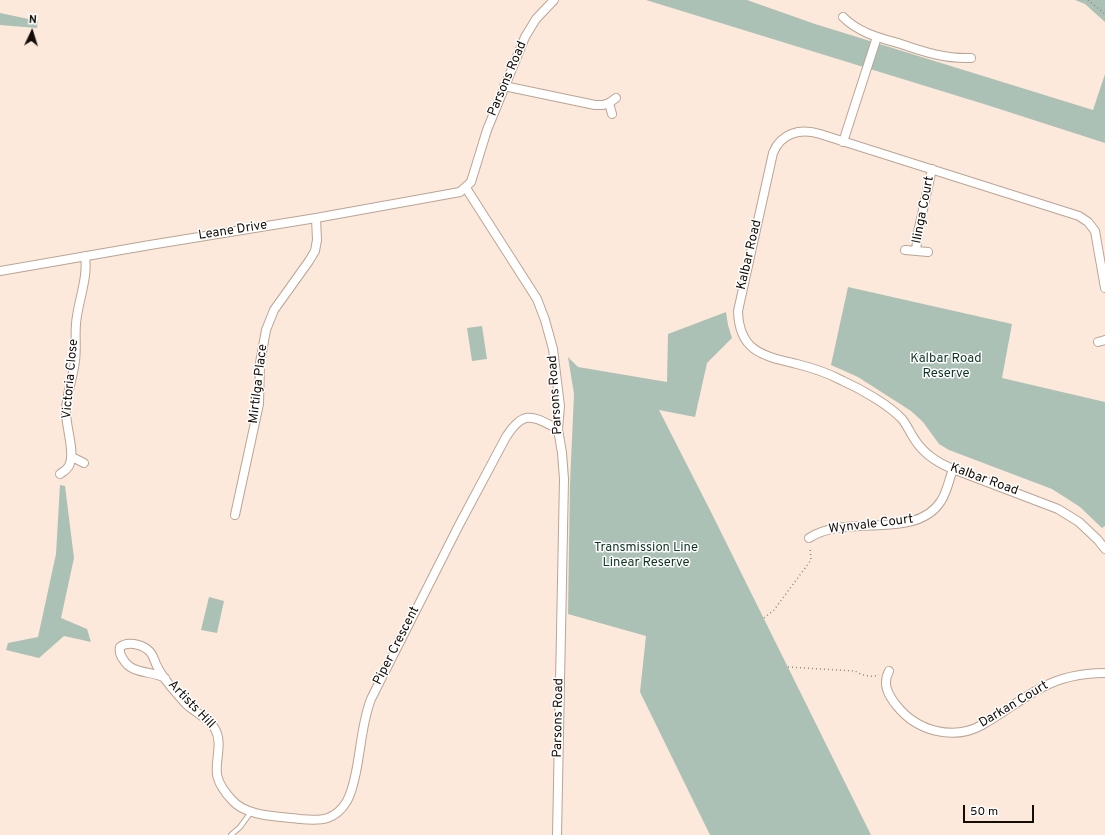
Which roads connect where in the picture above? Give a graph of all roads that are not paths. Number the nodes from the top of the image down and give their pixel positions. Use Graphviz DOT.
graph roads {
  1 [pos="554,0"];
  2 [pos="843,17"];
  3 [pos="877,37"];
  4 [pos="971,58"];
  5 [pos="504,86"];
  6 [pos="612,114"];
  7 [pos="843,142"];
  8 [pos="932,169"];
  9 [pos="466,188"];
  10 [pos="316,218"];
  11 [pos="905,250"];
  12 [pos="916,251"];
  13 [pos="928,252"];
  14 [pos="85,256"];
  15 [pos="0,271"];
  16 [pos="1105,288"];
  17 [pos="558,429"];
  18 [pos="72,457"];
  19 [pos="84,463"];
  20 [pos="953,470"];
  21 [pos="60,474"];
  22 [pos="234,515"];
  23 [pos="809,538"];
  24 [pos="1105,549"];
  25 [pos="889,671"];
  26 [pos="1105,673"];
  27 [pos="165,678"];
  28 [pos="251,812"];
  29 [pos="231,835"];
  30 [pos="557,835"];
  1 -- 5 [label="street, Parsons Road"];
  2 -- 3 [label="street"];
  3 -- 4 [label="street"];
  3 -- 7 [label="street"];
  5 -- 6 [label="street"];
  5 -- 9 [label="street, Parsons Road"];
  7 -- 8 [label="street, Kalbar Road"];
  7 -- 20 [label="street, Kalbar Road"];
  8 -- 12 [label="street, Ilinga Court"];
  8 -- 16 [label="street, Kalbar Road"];
  9 -- 10 [label="street, Leane Drive"];
  9 -- 17 [label="street, Parsons Road"];
  10 -- 14 [label="street, Leane Drive"];
  10 -- 22 [label="street, Mirtilga Place"];
  11 -- 12 [label="street"];
  12 -- 13 [label="street"];
  14 -- 15 [label="street, Leane Drive"];
  14 -- 18 [label="street, Victoria Close"];
  17 -- 28 [label="street, Piper Crescent"];
  17 -- 30 [label="street, Parsons Road"];
  18 -- 19 [label="street"];
  18 -- 21 [label="street"];
  20 -- 23 [label="street, Wynvale Court"];
  20 -- 24 [label="street, Kalbar Road"];
  25 -- 26 [label="street, Darkan Court"];
  27 -- 27 [label="street, Artists Hill"];
  27 -- 28 [label="street, Artists Hill"];
  28 -- 29 [label="lane"];
}
